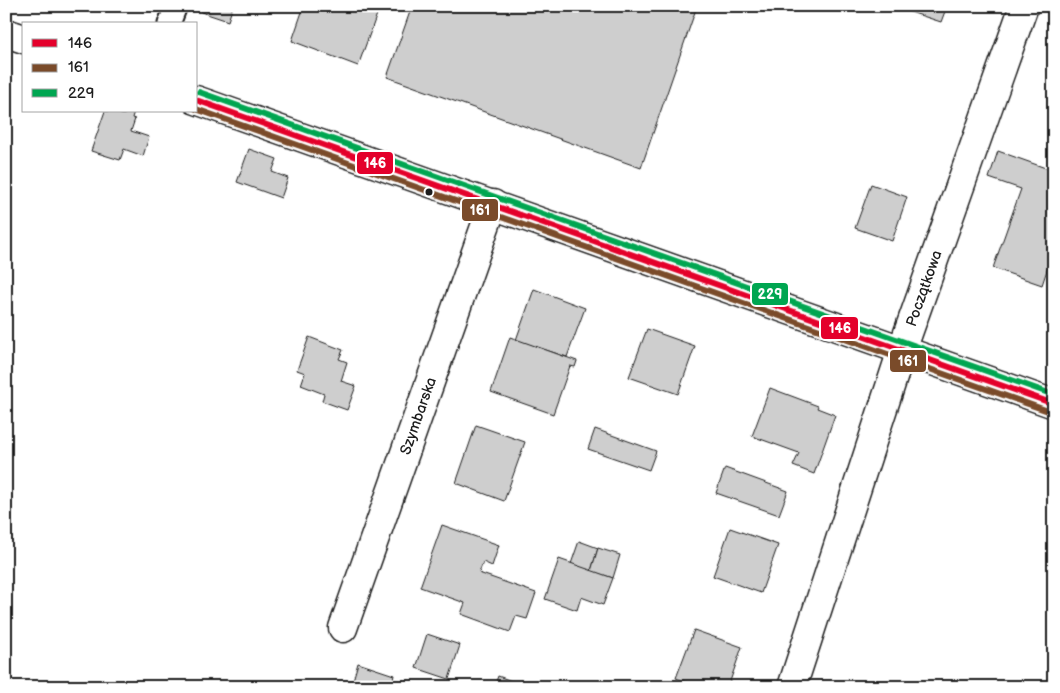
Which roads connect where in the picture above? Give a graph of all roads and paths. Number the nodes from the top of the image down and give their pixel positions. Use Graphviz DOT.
graph roads {
  1 [pos="176,6"];
  2 [pos="1024,6"];
  3 [pos="170,22"];
  4 [pos="6,33"];
  5 [pos="22,38"];
  6 [pos="198,101"];
  7 [pos="493,204"];
  8 [pos="902,350"];
  9 [pos="1054,404"];
  10 [pos="343,628"];
  11 [pos="792,687"];
  1 -- 3 [label="lane"];
  2 -- 8 [label="street, Początkowa"];
  4 -- 5 [label="street"];
  6 -- 7 [label="street"];
  7 -- 8 [label="street"];
  7 -- 10 [label="street, Szymbarska"];
  8 -- 9 [label="street"];
  8 -- 11 [label="street, Początkowa"];
}
